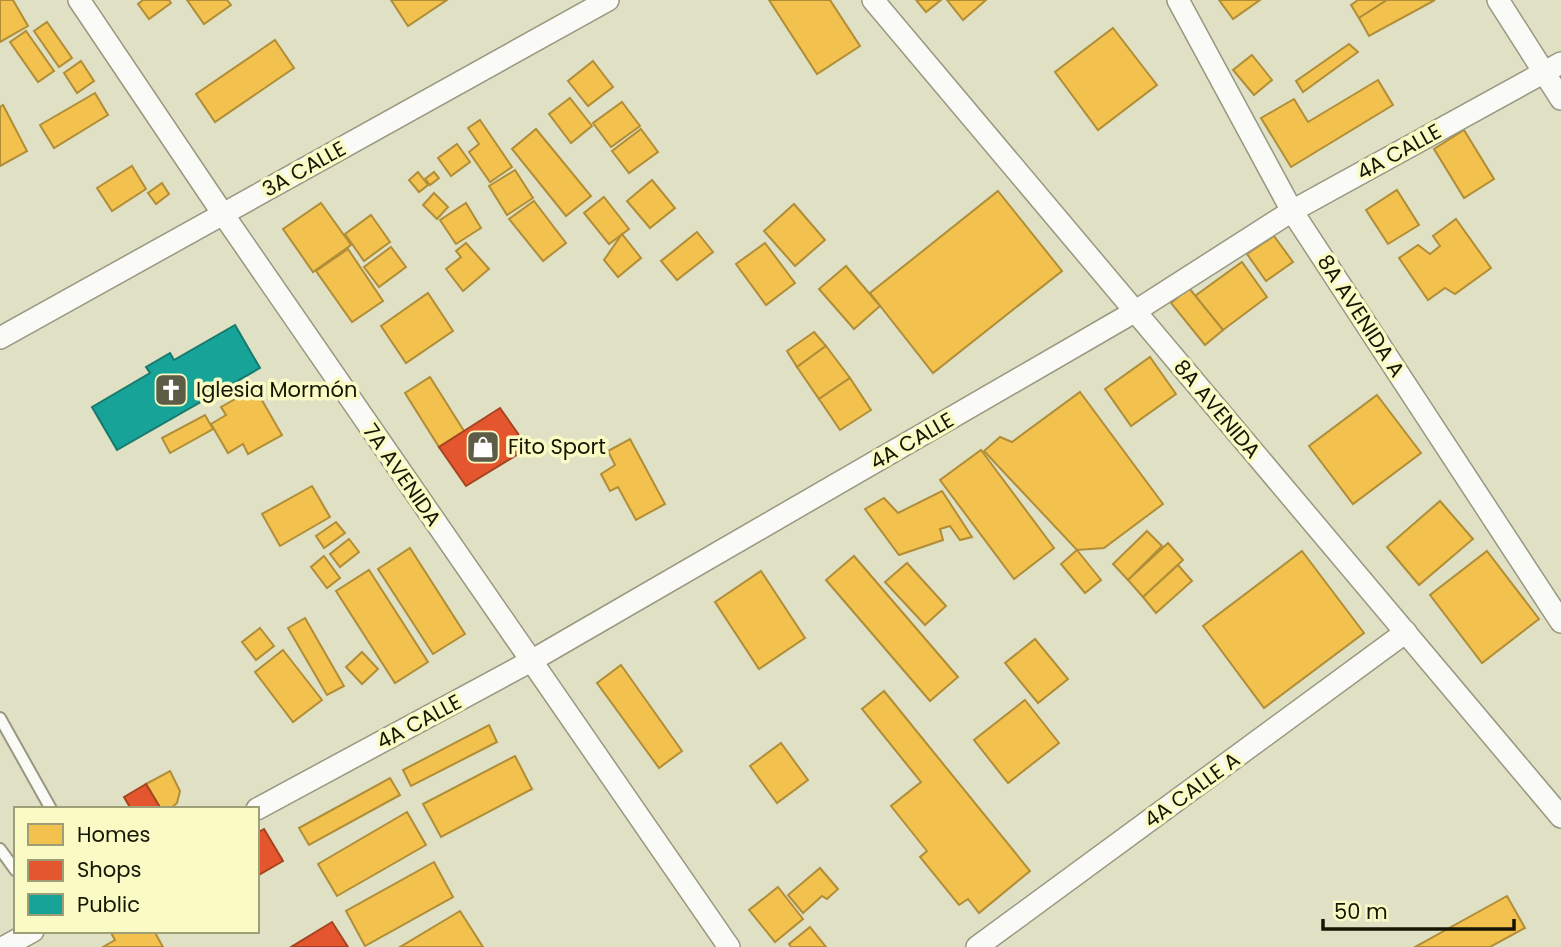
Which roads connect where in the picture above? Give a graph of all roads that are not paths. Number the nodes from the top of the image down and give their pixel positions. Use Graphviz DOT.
graph roads {
  1 [pos="79,0"];
  2 [pos="608,0"];
  3 [pos="873,0"];
  4 [pos="1178,0"];
  5 [pos="1498,0"];
  6 [pos="1553,68"];
  7 [pos="1561,99"];
  8 [pos="1292,211"];
  9 [pos="223,214"];
  10 [pos="1134,312"];
  11 [pos="0,338"];
  12 [pos="1561,622"];
  13 [pos="1406,632"];
  14 [pos="531,662"];
  15 [pos="0,718"];
  16 [pos="50,807"];
  17 [pos="259,808"];
  18 [pos="1561,817"];
  19 [pos="0,849"];
  20 [pos="14,867"];
  21 [pos="29,933"];
  22 [pos="4,947"];
  23 [pos="729,947"];
  24 [pos="977,947"];
  1 -- 9 [label="street, 7A AVENIDA"];
  2 -- 9 [label="street, 3A CALLE"];
  3 -- 10 [label="street, 8A AVENIDA"];
  4 -- 8 [label="street, 8A AVENIDA A"];
  5 -- 6 [label="street"];
  6 -- 7 [label="street"];
  6 -- 8 [label="street, 4A CALLE"];
  8 -- 10 [label="street, 4A CALLE"];
  8 -- 12 [label="street, 8A AVENIDA A"];
  9 -- 11 [label="street, 3A CALLE"];
  9 -- 14 [label="street, 7A AVENIDA"];
  10 -- 13 [label="street, 8A AVENIDA"];
  10 -- 14 [label="street, 4A CALLE"];
  13 -- 18 [label="street, 8A AVENIDA"];
  13 -- 24 [label="street, 4A CALLE A"];
  14 -- 17 [label="street, 4A CALLE"];
  14 -- 23 [label="street, 7A AVENIDA"];
  15 -- 16 [label="lane"];
  19 -- 20 [label="lane"];
  21 -- 22 [label="street"];
}
